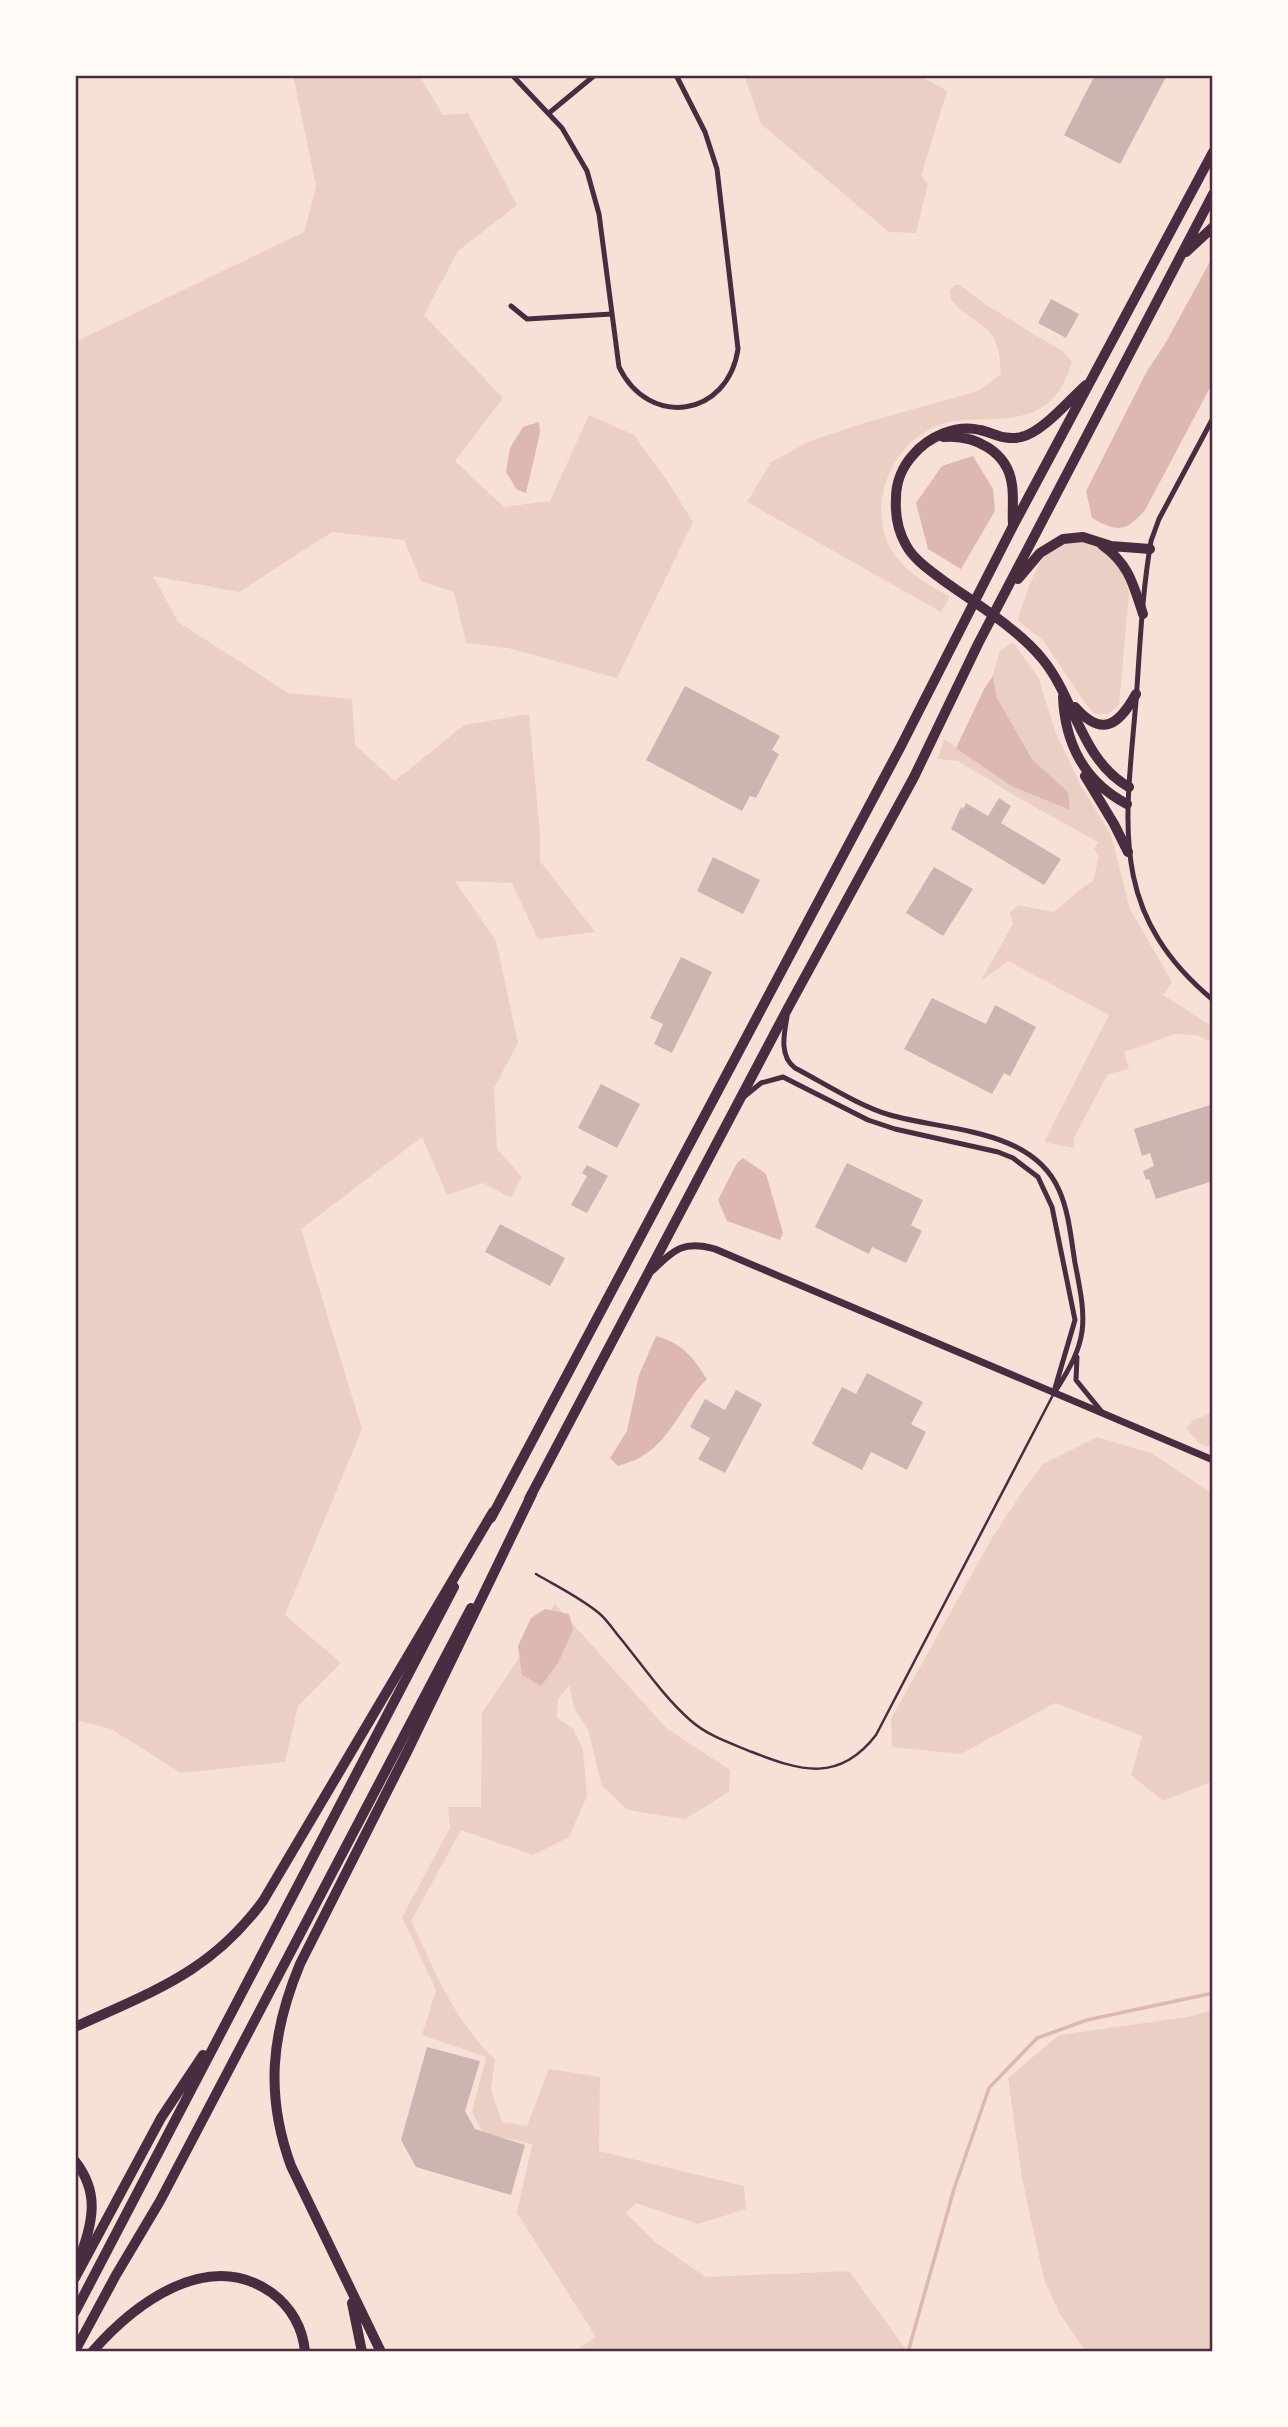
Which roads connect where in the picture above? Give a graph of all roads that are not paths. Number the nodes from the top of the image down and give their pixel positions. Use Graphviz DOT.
graph roads {
  1 [pos="512,75"];
  2 [pos="595,75"];
  3 [pos="676,75"];
  4 [pos="549,113"];
  5 [pos="1213,152"];
  6 [pos="1213,194"];
  7 [pos="1213,227"];
  8 [pos="1178,260"];
  9 [pos="511,306"];
  10 [pos="612,314"];
  11 [pos="1092,380"];
  12 [pos="1213,418"];
  13 [pos="926,443"];
  14 [pos="1013,526"];
  15 [pos="1099,543"];
  16 [pos="1150,549"];
  17 [pos="1003,597"];
  18 [pos="1143,614"];
  19 [pos="1063,693"];
  20 [pos="1136,694"];
  21 [pos="1076,756"];
  22 [pos="1129,787"];
  23 [pos="1127,803"];
  24 [pos="1128,852"];
  25 [pos="1213,1000"];
  26 [pos="788,1008"];
  27 [pos="740,1100"];
  28 [pos="650,1273"];
  29 [pos="1078,1352"];
  30 [pos="1054,1393"];
  31 [pos="1104,1414"];
  32 [pos="1213,1460"];
  33 [pos="532,1494"];
  34 [pos="494,1512"];
  35 [pos="537,1574"];
  36 [pos="75,2027"];
  37 [pos="218,2036"];
  38 [pos="75,2161"];
  39 [pos="343,2275"];
  40 [pos="75,2276"];
  41 [pos="75,2312"];
  42 [pos="75,2351"];
  43 [pos="92,2352"];
  44 [pos="305,2352"];
  45 [pos="362,2352"];
  46 [pos="381,2352"];
  1 -- 4 [label="street"];
  2 -- 4 [label="street"];
  3 -- 10 [label="street"];
  4 -- 10 [label="street"];
  5 -- 11 [label="highway"];
  6 -- 8 [label="highway"];
  7 -- 8 [label="highway"];
  8 -- 17 [label="highway"];
  9 -- 10 [label="street"];
  11 -- 13 [label="highway"];
  11 -- 14 [label="highway"];
  12 -- 16 [label="street"];
  13 -- 14 [label="highway"];
  13 -- 19 [label="highway"];
  14 -- 34 [label="highway"];
  15 -- 16 [label="highway"];
  15 -- 17 [label="highway"];
  15 -- 18 [label="highway"];
  16 -- 18 [label="street"];
  17 -- 26 [label="highway"];
  18 -- 20 [label="street"];
  19 -- 20 [label="highway"];
  19 -- 21 [label="highway"];
  19 -- 22 [label="highway"];
  20 -- 22 [label="street"];
  21 -- 23 [label="highway"];
  21 -- 24 [label="highway"];
  22 -- 23 [label="street"];
  23 -- 24 [label="street"];
  24 -- 25 [label="street"];
  26 -- 27 [label="highway"];
  26 -- 29 [label="street"];
  27 -- 28 [label="highway"];
  27 -- 30 [label="street"];
  28 -- 30 [label="street"];
  28 -- 33 [label="highway"];
  29 -- 30 [label="street"];
  29 -- 31 [label="street"];
  30 -- 31 [label="street"];
  30 -- 35 [label="lane"];
  31 -- 32 [label="street"];
  33 -- 39 [label="highway"];
  33 -- 42 [label="highway"];
  34 -- 36 [label="highway"];
  34 -- 37 [label="highway"];
  37 -- 40 [label="highway"];
  37 -- 41 [label="highway"];
  38 -- 40 [label="highway"];
  39 -- 45 [label="highway"];
  39 -- 46 [label="highway"];
  43 -- 44 [label="highway"];
}
